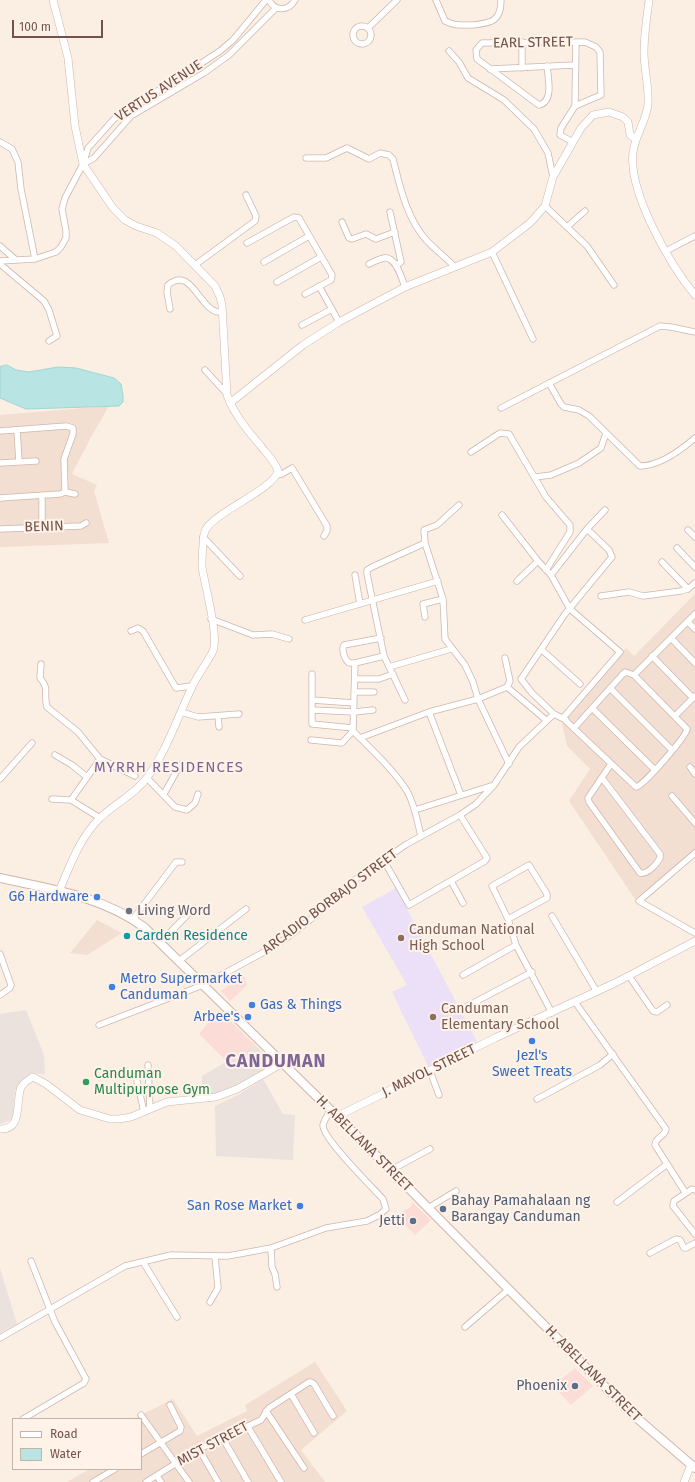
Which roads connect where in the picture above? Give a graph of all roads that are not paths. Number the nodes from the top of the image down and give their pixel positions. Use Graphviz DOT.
graph roads {
  1 [pos="53,0"];
  2 [pos="268,0"];
  3 [pos="294,0"];
  4 [pos="397,0"];
  5 [pos="436,0"];
  6 [pos="501,0"];
  7 [pos="649,0"];
  8 [pos="276,8"];
  9 [pos="368,28"];
  10 [pos="522,42"];
  11 [pos="576,42"];
  12 [pos="449,51"];
  13 [pos="574,65"];
  14 [pos="547,66"];
  15 [pos="522,68"];
  16 [pos="490,69"];
  17 [pos="575,106"];
  18 [pos="109,126"];
  19 [pos="117,132"];
  20 [pos="636,139"];
  21 [pos="0,142"];
  22 [pos="573,142"];
  23 [pos="306,158"];
  24 [pos="84,164"];
  25 [pos="553,177"];
  26 [pos="246,195"];
  27 [pos="545,206"];
  28 [pos="585,211"];
  29 [pos="390,212"];
  30 [pos="342,222"];
  31 [pos="568,226"];
  32 [pos="395,232"];
  33 [pos="309,236"];
  34 [pos="695,236"];
  35 [pos="246,243"];
  36 [pos="0,246"];
  37 [pos="666,251"];
  38 [pos="492,252"];
  39 [pos="321,257"];
  40 [pos="35,259"];
  41 [pos="16,260"];
  42 [pos="0,261"];
  43 [pos="264,262"];
  44 [pos="0,264"];
  45 [pos="368,264"];
  46 [pos="195,265"];
  47 [pos="396,266"];
  48 [pos="454,267"];
  49 [pos="277,282"];
  50 [pos="614,285"];
  51 [pos="320,286"];
  52 [pos="405,287"];
  53 [pos="305,294"];
  54 [pos="695,295"];
  55 [pos="170,308"];
  56 [pos="332,309"];
  57 [pos="222,312"];
  58 [pos="339,322"];
  59 [pos="302,324"];
  60 [pos="695,332"];
  61 [pos="533,339"];
  62 [pos="49,341"];
  63 [pos="205,370"];
  64 [pos="550,383"];
  65 [pos="227,395"];
  66 [pos="230,403"];
  67 [pos="501,408"];
  68 [pos="17,430"];
  69 [pos="0,431"];
  70 [pos="606,433"];
  71 [pos="695,438"];
  72 [pos="471,452"];
  73 [pos="36,461"];
  74 [pos="19,462"];
  75 [pos="0,464"];
  76 [pos="277,475"];
  77 [pos="535,477"];
  78 [pos="65,492"];
  79 [pos="75,494"];
  80 [pos="42,495"];
  81 [pos="0,498"];
  82 [pos="459,505"];
  83 [pos="605,510"];
  84 [pos="502,515"];
  85 [pos="86,523"];
  86 [pos="42,527"];
  87 [pos="0,529"];
  88 [pos="587,529"];
  89 [pos="688,530"];
  90 [pos="203,536"];
  91 [pos="324,536"];
  92 [pos="695,537"];
  93 [pos="425,543"];
  94 [pos="677,548"];
  95 [pos="538,561"];
  96 [pos="662,562"];
  97 [pos="695,567"];
  98 [pos="546,570"];
  99 [pos="355,575"];
  100 [pos="551,575"];
  101 [pos="240,576"];
  102 [pos="438,581"];
  103 [pos="517,581"];
  104 [pos="695,582"];
  105 [pos="688,589"];
  106 [pos="601,596"];
  107 [pos="443,599"];
  108 [pos="373,600"];
  109 [pos="360,604"];
  110 [pos="570,609"];
  111 [pos="695,614"];
  112 [pos="425,617"];
  113 [pos="211,619"];
  114 [pos="304,620"];
  115 [pos="688,622"];
  116 [pos="695,628"];
  117 [pos="132,632"];
  118 [pos="381,638"];
  119 [pos="670,638"];
  120 [pos="289,639"];
  121 [pos="451,649"];
  122 [pos="542,650"];
  123 [pos="384,656"];
  124 [pos="652,656"];
  125 [pos="505,658"];
  126 [pos="355,663"];
  127 [pos="695,663"];
  128 [pos="41,664"];
  129 [pos="389,668"];
  130 [pos="312,674"];
  131 [pos="393,674"];
  132 [pos="634,674"];
  133 [pos="354,679"];
  134 [pos="580,684"];
  135 [pos="192,686"];
  136 [pos="507,687"];
  137 [pos="610,688"];
  138 [pos="354,692"];
  139 [pos="374,692"];
  140 [pos="694,697"];
  141 [pos="478,699"];
  142 [pos="312,700"];
  143 [pos="404,700"];
  144 [pos="354,703"];
  145 [pos="592,708"];
  146 [pos="312,710"];
  147 [pos="373,710"];
  148 [pos="181,712"];
  149 [pos="354,712"];
  150 [pos="429,712"];
  151 [pos="239,714"];
  152 [pos="554,714"];
  153 [pos="218,716"];
  154 [pos="675,716"];
  155 [pos="546,720"];
  156 [pos="569,723"];
  157 [pos="219,727"];
  158 [pos="353,729"];
  159 [pos="360,738"];
  160 [pos="311,740"];
  161 [pos="32,743"];
  162 [pos="672,750"];
  163 [pos="55,755"];
  164 [pos="100,759"];
  165 [pos="509,764"];
  166 [pos="611,764"];
  167 [pos="180,765"];
  168 [pos="690,767"];
  169 [pos="655,770"];
  170 [pos="695,774"];
  171 [pos="135,776"];
  172 [pos="87,777"];
  173 [pos="147,778"];
  174 [pos="602,778"];
  175 [pos="0,779"];
  176 [pos="494,785"];
  177 [pos="164,794"];
  178 [pos="198,794"];
  179 [pos="461,795"];
  180 [pos="672,796"];
  181 [pos="52,799"];
  182 [pos="71,800"];
  183 [pos="415,810"];
  184 [pos="460,815"];
  185 [pos="100,818"];
  186 [pos="695,823"];
  187 [pos="421,836"];
  188 [pos="695,853"];
  189 [pos="384,859"];
  190 [pos="182,862"];
  191 [pos="0,878"];
  192 [pos="451,881"];
  193 [pos="59,891"];
  194 [pos="463,903"];
  195 [pos="246,909"];
  196 [pos="190,912"];
  197 [pos="552,916"];
  198 [pos="133,919"];
  199 [pos="508,919"];
  200 [pos="695,933"];
  201 [pos="695,941"];
  202 [pos="160,943"];
  203 [pos="516,945"];
  204 [pos="0,954"];
  205 [pos="179,960"];
  206 [pos="532,972"];
  207 [pos="463,975"];
  208 [pos="629,976"];
  209 [pos="203,985"];
  210 [pos="597,992"];
  211 [pos="0,995"];
  212 [pos="575,1002"];
  213 [pos="667,1005"];
  214 [pos="460,1010"];
  215 [pos="552,1012"];
  216 [pos="99,1025"];
  217 [pos="613,1054"];
  218 [pos="283,1063"];
  219 [pos="148,1065"];
  220 [pos="430,1071"];
  221 [pos="136,1081"];
  222 [pos="439,1095"];
  223 [pos="537,1099"];
  224 [pos="147,1110"];
  225 [pos="333,1114"];
  226 [pos="0,1129"];
  227 [pos="430,1149"];
  228 [pos="666,1165"];
  229 [pos="391,1170"];
  230 [pos="456,1190"];
  231 [pos="695,1190"];
  232 [pos="685,1192"];
  233 [pos="617,1202"];
  234 [pos="428,1208"];
  235 [pos="695,1234"];
  236 [pos="695,1243"];
  237 [pos="271,1248"];
  238 [pos="650,1253"];
  239 [pos="215,1256"];
  240 [pos="31,1261"];
  241 [pos="143,1262"];
  242 [pos="277,1287"];
  243 [pos="509,1289"];
  244 [pos="210,1302"];
  245 [pos="50,1309"];
  246 [pos="177,1317"];
  247 [pos="465,1327"];
  248 [pos="0,1338"];
  249 [pos="291,1394"];
  250 [pos="170,1405"];
  251 [pos="266,1411"];
  252 [pos="142,1415"];
  253 [pos="333,1416"];
  254 [pos="24,1418"];
  255 [pos="248,1427"];
  256 [pos="314,1433"];
  257 [pos="222,1437"];
  258 [pos="160,1443"];
  259 [pos="199,1450"];
  260 [pos="142,1453"];
  261 [pos="177,1463"];
  262 [pos="693,1467"];
  263 [pos="304,1468"];
  264 [pos="114,1470"];
  265 [pos="157,1476"];
  266 [pos="97,1481"];
  267 [pos="146,1482"];
  268 [pos="161,1482"];
  269 [pos="189,1482"];
  270 [pos="218,1482"];
  271 [pos="248,1482"];
  272 [pos="281,1482"];
  273 [pos="684,1482"];
  1 -- 24 [label="street"];
  2 -- 8 [label="street"];
  2 -- 18 [label="street, VERTUS AVENUE"];
  3 -- 8 [label="street"];
  4 -- 9 [label="street"];
  5 -- 6 [label="street"];
  7 -- 20 [label="street"];
  8 -- 19 [label="street, VERTUS AVENUE"];
  10 -- 11 [label="street, EARL STREET"];
  10 -- 15 [label="street"];
  10 -- 16 [label="street, EARL STREET"];
  11 -- 13 [label="street"];
  11 -- 17 [label="street, EARL STREET"];
  12 -- 25 [label="street"];
  13 -- 14 [label="street"];
  13 -- 17 [label="street"];
  14 -- 15 [label="street"];
  14 -- 16 [label="street"];
  15 -- 16 [label="street"];
  17 -- 22 [label="street"];
  18 -- 19 [label="street"];
  18 -- 24 [label="street, VERTUS AVENUE"];
  19 -- 24 [label="street, VERTUS AVENUE"];
  20 -- 22 [label="street"];
  20 -- 37 [label="street"];
  21 -- 40 [label="street"];
  22 -- 25 [label="street"];
  23 -- 48 [label="street"];
  24 -- 40 [label="street"];
  24 -- 46 [label="street"];
  25 -- 27 [label="street"];
  26 -- 46 [label="street"];
  27 -- 31 [label="street"];
  27 -- 38 [label="street"];
  28 -- 31 [label="street"];
  29 -- 32 [label="street"];
  30 -- 32 [label="street"];
  31 -- 50 [label="street"];
  32 -- 47 [label="street"];
  33 -- 35 [label="street"];
  33 -- 39 [label="street"];
  33 -- 43 [label="street"];
  34 -- 37 [label="street"];
  36 -- 41 [label="street"];
  37 -- 54 [label="street"];
  38 -- 48 [label="street"];
  38 -- 61 [label="street"];
  39 -- 49 [label="street"];
  39 -- 51 [label="street"];
  40 -- 41 [label="street"];
  41 -- 42 [label="street"];
  44 -- 62 [label="street"];
  45 -- 47 [label="street"];
  46 -- 57 [label="street"];
  47 -- 52 [label="street"];
  48 -- 52 [label="street"];
  51 -- 53 [label="street"];
  51 -- 56 [label="street"];
  52 -- 58 [label="street"];
  55 -- 57 [label="street"];
  56 -- 58 [label="street"];
  56 -- 59 [label="street"];
  57 -- 65 [label="street"];
  58 -- 66 [label="street"];
  60 -- 64 [label="street"];
  63 -- 65 [label="street"];
  64 -- 67 [label="street"];
  64 -- 70 [label="street"];
  65 -- 66 [label="street"];
  66 -- 76 [label="street"];
  68 -- 69 [label="street"];
  68 -- 74 [label="street"];
  68 -- 78 [label="street"];
  70 -- 71 [label="street"];
  70 -- 77 [label="street"];
  72 -- 77 [label="street"];
  73 -- 74 [label="street"];
  74 -- 75 [label="street"];
  76 -- 90 [label="street"];
  76 -- 91 [label="street"];
  77 -- 98 [label="street"];
  78 -- 79 [label="street"];
  78 -- 80 [label="street"];
  80 -- 81 [label="street"];
  80 -- 86 [label="street"];
  82 -- 93 [label="street"];
  83 -- 88 [label="street"];
  84 -- 95 [label="street"];
  85 -- 86 [label="street, BENIN"];
  86 -- 87 [label="street, BENIN"];
  88 -- 100 [label="street"];
  88 -- 110 [label="street"];
  89 -- 92 [label="street"];
  90 -- 101 [label="street"];
  90 -- 113 [label="street"];
  93 -- 102 [label="street"];
  93 -- 108 [label="street"];
  94 -- 97 [label="street"];
  95 -- 98 [label="street"];
  95 -- 103 [label="street"];
  96 -- 105 [label="street"];
  98 -- 100 [label="street"];
  99 -- 109 [label="street"];
  100 -- 110 [label="street"];
  102 -- 107 [label="street"];
  102 -- 108 [label="street"];
  104 -- 105 [label="street"];
  105 -- 106 [label="street"];
  107 -- 112 [label="street"];
  107 -- 121 [label="street"];
  108 -- 109 [label="street"];
  108 -- 118 [label="street"];
  109 -- 114 [label="street"];
  110 -- 122 [label="street"];
  110 -- 156 [label="street"];
  111 -- 115 [label="street"];
  113 -- 120 [label="street"];
  113 -- 135 [label="street"];
  115 -- 116 [label="street"];
  115 -- 119 [label="street"];
  117 -- 135 [label="street"];
  118 -- 123 [label="street"];
  118 -- 126 [label="street"];
  119 -- 124 [label="street"];
  119 -- 127 [label="street"];
  121 -- 129 [label="street"];
  121 -- 141 [label="street"];
  122 -- 134 [label="street"];
  122 -- 152 [label="street"];
  123 -- 126 [label="street"];
  123 -- 129 [label="street"];
  124 -- 132 [label="street"];
  124 -- 140 [label="street"];
  125 -- 136 [label="street"];
  126 -- 133 [label="street"];
  128 -- 164 [label="street"];
  129 -- 131 [label="street"];
  130 -- 142 [label="street"];
  131 -- 133 [label="street"];
  131 -- 143 [label="street"];
  132 -- 137 [label="street"];
  132 -- 154 [label="street"];
  133 -- 138 [label="street"];
  135 -- 148 [label="street"];
  136 -- 141 [label="street"];
  136 -- 155 [label="street"];
  137 -- 145 [label="street"];
  137 -- 162 [label="street"];
  138 -- 139 [label="street"];
  138 -- 144 [label="street"];
  140 -- 154 [label="street"];
  141 -- 150 [label="street"];
  141 -- 165 [label="street"];
  142 -- 144 [label="street"];
  142 -- 146 [label="street"];
  144 -- 149 [label="street"];
  145 -- 156 [label="street"];
  145 -- 169 [label="street"];
  146 -- 149 [label="street"];
  146 -- 158 [label="street"];
  147 -- 149 [label="street"];
  148 -- 153 [label="street"];
  148 -- 173 [label="street"];
  149 -- 158 [label="street"];
  150 -- 159 [label="street"];
  150 -- 179 [label="street"];
  151 -- 153 [label="street"];
  152 -- 155 [label="street, ARCADIO BORBAJO STREET"];
  152 -- 156 [label="street"];
  153 -- 157 [label="street"];
  154 -- 162 [label="street"];
  155 -- 165 [label="street, ARCADIO BORBAJO STREET"];
  156 -- 166 [label="street"];
  158 -- 159 [label="street"];
  158 -- 160 [label="street"];
  159 -- 183 [label="street"];
  161 -- 175 [label="street"];
  162 -- 169 [label="street"];
  163 -- 172 [label="street"];
  164 -- 171 [label="street"];
  164 -- 172 [label="street"];
  165 -- 176 [label="street, ARCADIO BORBAJO STREET"];
  166 -- 169 [label="street"];
  166 -- 174 [label="street"];
  167 -- 177 [label="street"];
  168 -- 170 [label="street"];
  172 -- 182 [label="street"];
  173 -- 177 [label="street"];
  173 -- 185 [label="street"];
  174 -- 174 [label="street"];
  176 -- 179 [label="street"];
  176 -- 184 [label="street, ARCADIO BORBAJO STREET"];
  177 -- 178 [label="street"];
  179 -- 183 [label="street"];
  180 -- 186 [label="street"];
  181 -- 182 [label="street"];
  182 -- 185 [label="street"];
  183 -- 187 [label="street"];
  184 -- 187 [label="street, ARCADIO BORBAJO STREET"];
  184 -- 192 [label="street"];
  185 -- 193 [label="street"];
  187 -- 189 [label="street, ARCADIO BORBAJO STREET"];
  188 -- 200 [label="street"];
  189 -- 192 [label="street"];
  189 -- 209 [label="street, ARCADIO BORBAJO STREET"];
  190 -- 198 [label="street"];
  191 -- 193 [label="main road, H. ABELLANA STREET"];
  192 -- 194 [label="street"];
  193 -- 198 [label="main road, H. ABELLANA STREET"];
  195 -- 205 [label="street"];
  196 -- 202 [label="street"];
  197 -- 210 [label="street"];
  198 -- 202 [label="main road, H. ABELLANA STREET"];
  199 -- 199 [label="street"];
  199 -- 203 [label="street"];
  201 -- 208 [label="street, J. MAYOL STREET"];
  202 -- 205 [label="main road, H. ABELLANA STREET"];
  203 -- 206 [label="street"];
  203 -- 207 [label="street"];
  204 -- 211 [label="street"];
  205 -- 209 [label="main road, H. ABELLANA STREET"];
  206 -- 214 [label="street"];
  206 -- 215 [label="street"];
  208 -- 210 [label="street, J. MAYOL STREET"];
  208 -- 213 [label="street"];
  209 -- 216 [label="street, ARCADIO BORBAJO STREET"];
  209 -- 218 [label="main road, H. ABELLANA STREET"];
  210 -- 212 [label="street, J. MAYOL STREET"];
  212 -- 215 [label="street, J. MAYOL STREET"];
  212 -- 217 [label="street"];
  215 -- 220 [label="street, J. MAYOL STREET"];
  217 -- 223 [label="street"];
  217 -- 228 [label="street"];
  218 -- 224 [label="street"];
  218 -- 225 [label="main road, H. ABELLANA STREET"];
  219 -- 224 [label="street"];
  220 -- 222 [label="street"];
  220 -- 225 [label="street, J. MAYOL STREET"];
  221 -- 224 [label="street"];
  224 -- 226 [label="street"];
  225 -- 229 [label="main road, H. ABELLANA STREET"];
  225 -- 237 [label="street"];
  227 -- 229 [label="street"];
  228 -- 232 [label="street"];
  228 -- 233 [label="street"];
  229 -- 234 [label="main road, H. ABELLANA STREET"];
  230 -- 234 [label="street"];
  231 -- 232 [label="street"];
  232 -- 235 [label="street"];
  234 -- 243 [label="main road, H. ABELLANA STREET"];
  236 -- 238 [label="street"];
  237 -- 239 [label="street"];
  237 -- 242 [label="street"];
  239 -- 241 [label="street"];
  239 -- 244 [label="street"];
  240 -- 245 [label="street"];
  241 -- 245 [label="street"];
  241 -- 246 [label="street"];
  243 -- 247 [label="street"];
  243 -- 262 [label="main road, H. ABELLANA STREET"];
  245 -- 248 [label="street"];
  245 -- 254 [label="street"];
  249 -- 251 [label="street"];
  249 -- 253 [label="street"];
  249 -- 256 [label="street"];
  250 -- 258 [label="street"];
  251 -- 255 [label="street, MIST STREET"];
  251 -- 263 [label="street"];
  252 -- 258 [label="street"];
  255 -- 257 [label="street, MIST STREET"];
  255 -- 272 [label="street"];
  257 -- 259 [label="street, MIST STREET"];
  257 -- 271 [label="street"];
  258 -- 260 [label="street"];
  258 -- 261 [label="street"];
  259 -- 261 [label="street, MIST STREET"];
  259 -- 270 [label="street"];
  261 -- 265 [label="street, MIST STREET"];
  261 -- 269 [label="street"];
  262 -- 273 [label="street"];
  264 -- 266 [label="street"];
  265 -- 267 [label="street, MIST STREET"];
  265 -- 268 [label="street"];
}
